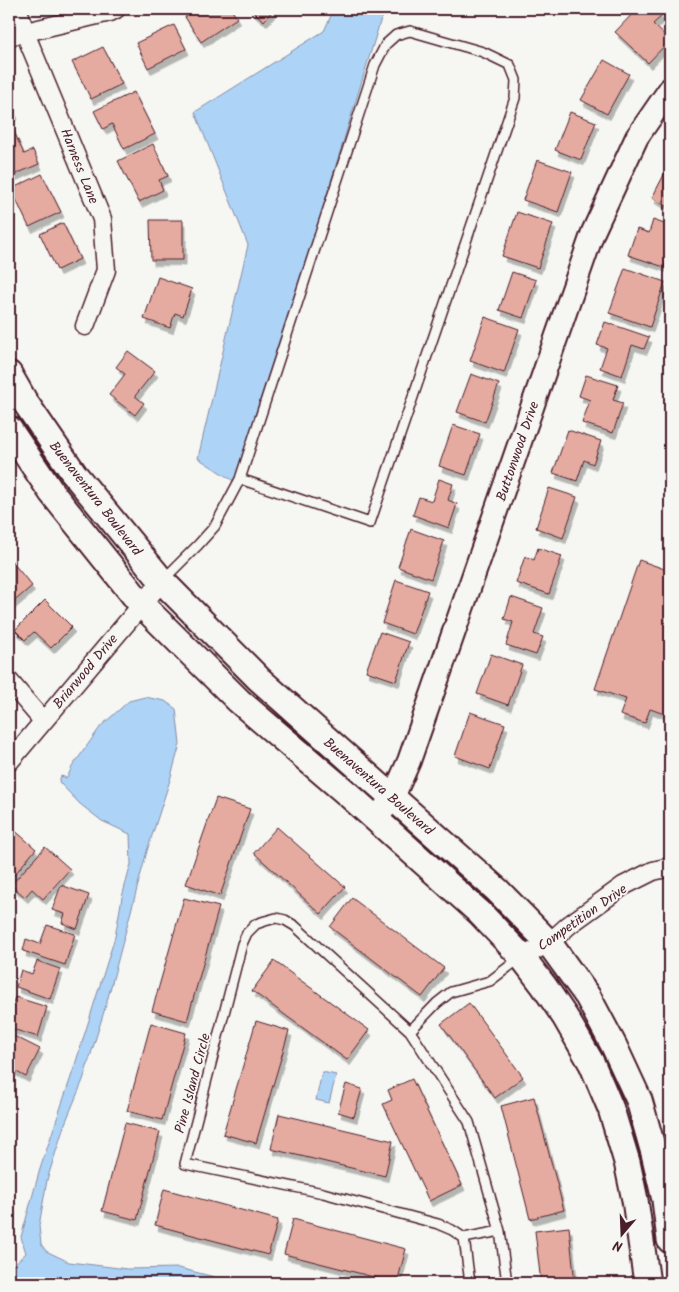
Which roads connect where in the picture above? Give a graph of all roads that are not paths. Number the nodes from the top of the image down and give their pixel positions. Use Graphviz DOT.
graph roads {
  1 [pos="18,9"];
  2 [pos="116,9"];
  3 [pos="17,35"];
  4 [pos="670,89"];
  5 [pos="85,326"];
  6 [pos="9,374"];
  7 [pos="9,429"];
  8 [pos="240,479"];
  9 [pos="162,581"];
  10 [pos="142,604"];
  11 [pos="9,681"];
  12 [pos="43,721"];
  13 [pos="9,762"];
  14 [pos="393,797"];
  15 [pos="376,819"];
  16 [pos="670,867"];
  17 [pos="549,943"];
  18 [pos="522,956"];
  19 [pos="410,1031"];
  20 [pos="500,1231"];
  21 [pos="464,1238"];
  22 [pos="670,1240"];
  23 [pos="470,1283"];
  24 [pos="507,1283"];
  25 [pos="647,1283"];
  1 -- 3 [label="street, Harness Lane"];
  2 -- 3 [label="street"];
  3 -- 5 [label="street, Harness Lane"];
  4 -- 14 [label="street, Buttonwood Drive"];
  6 -- 9 [label="main road, Buenaventura Boulevard"];
  7 -- 10 [label="main road, Buenaventura Boulevard"];
  8 -- 8 [label="lane"];
  8 -- 9 [label="lane"];
  9 -- 10 [label="street, Briarwood Drive"];
  9 -- 14 [label="main road, Buenaventura Boulevard"];
  10 -- 12 [label="street, Briarwood Drive"];
  10 -- 15 [label="main road, Buenaventura Boulevard"];
  11 -- 12 [label="street"];
  12 -- 13 [label="street, Briarwood Drive"];
  14 -- 15 [label="street, Buttonwood Drive"];
  14 -- 17 [label="main road, Buenaventura Boulevard"];
  15 -- 18 [label="main road, Buenaventura Boulevard"];
  16 -- 17 [label="street, Competition Drive"];
  17 -- 18 [label="street, Competition Drive"];
  17 -- 22 [label="main road, Buenaventura Boulevard"];
  18 -- 19 [label="lane"];
  18 -- 25 [label="main road, Buenaventura Boulevard"];
  19 -- 20 [label="lane, Pine Island Circle"];
  19 -- 21 [label="lane, Pine Island Circle"];
  20 -- 21 [label="lane"];
  20 -- 24 [label="lane, Pine Island Circle"];
  21 -- 23 [label="lane"];
}
